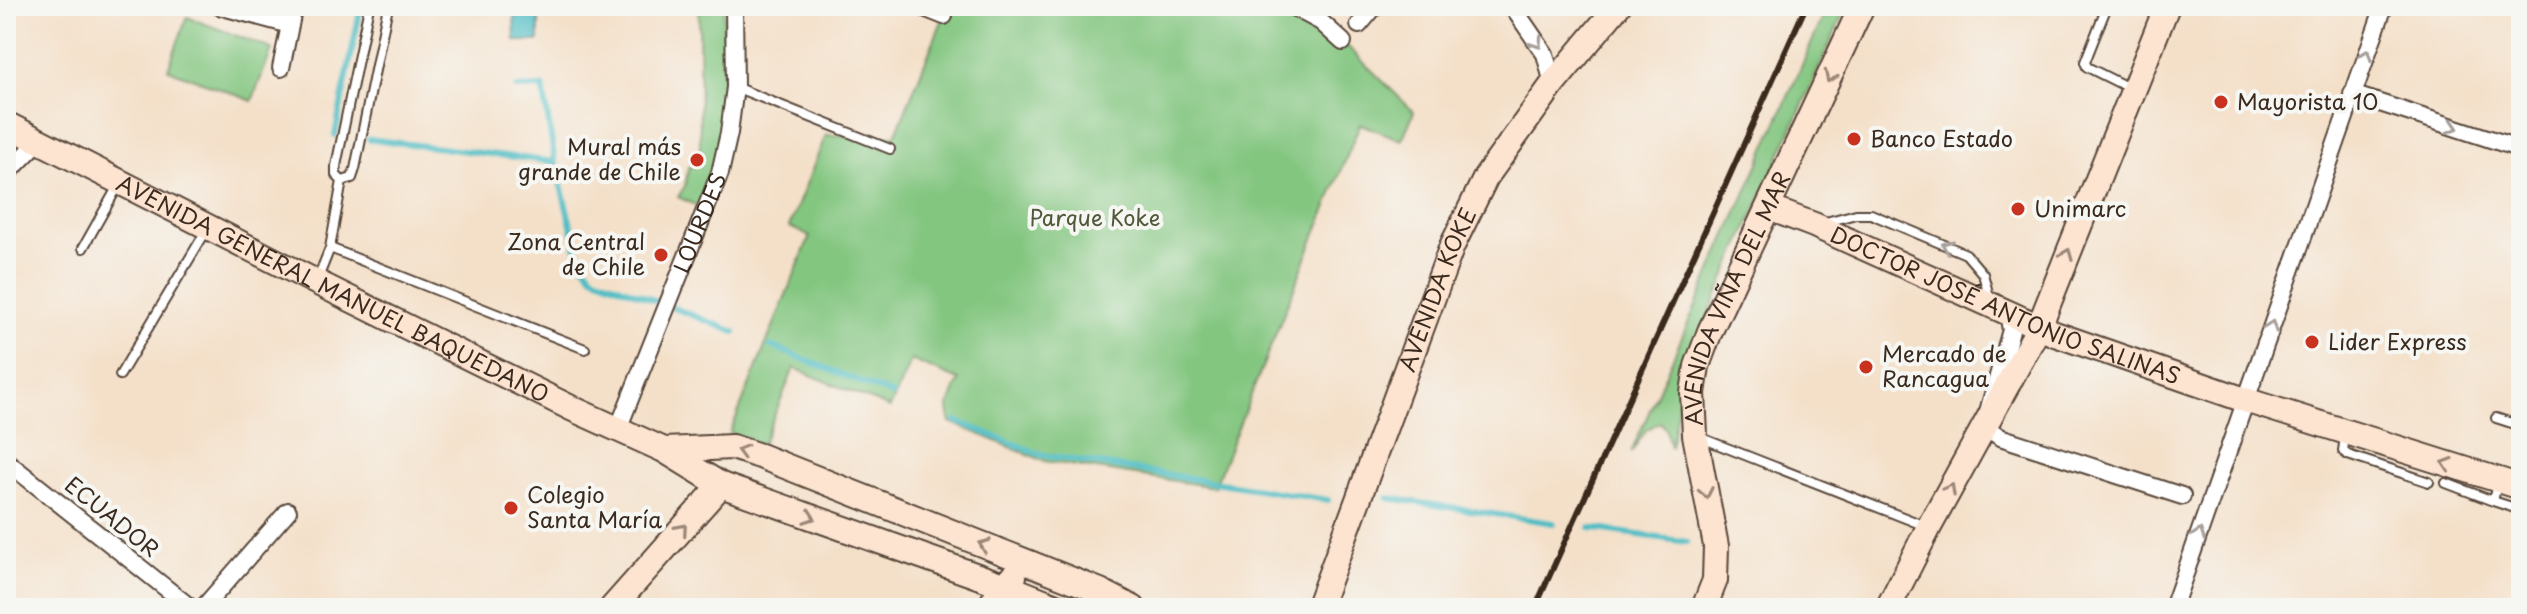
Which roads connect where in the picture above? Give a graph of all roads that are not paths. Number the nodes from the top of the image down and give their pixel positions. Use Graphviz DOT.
graph roads {
  1 [pos="219,6"];
  2 [pos="294,6"];
  3 [pos="369,6"];
  4 [pos="388,6"];
  5 [pos="734,6"];
  6 [pos="919,6"];
  7 [pos="1291,6"];
  8 [pos="1375,6"];
  9 [pos="1512,6"];
  10 [pos="1618,6"];
  11 [pos="1862,6"];
  12 [pos="2107,6"];
  13 [pos="2167,6"];
  14 [pos="2384,6"];
  15 [pos="944,16"];
  16 [pos="290,25"];
  17 [pos="1359,25"];
  18 [pos="1343,42"];
  19 [pos="281,68"];
  20 [pos="1553,84"];
  21 [pos="735,87"];
  22 [pos="2135,91"];
  23 [pos="2352,94"];
  24 [pos="6,124"];
  25 [pos="39,141"];
  26 [pos="890,149"];
  27 [pos="2521,149"];
  28 [pos="6,175"];
  29 [pos="342,181"];
  30 [pos="120,182"];
  31 [pos="1769,208"];
  32 [pos="1814,225"];
  33 [pos="209,227"];
  34 [pos="83,248"];
  35 [pos="330,248"];
  36 [pos="316,282"];
  37 [pos="2000,309"];
  38 [pos="2039,327"];
  39 [pos="585,349"];
  40 [pos="120,375"];
  41 [pos="2245,400"];
  42 [pos="2496,418"];
  43 [pos="1984,426"];
  44 [pos="2521,426"];
  45 [pos="618,429"];
  46 [pos="2346,431"];
  47 [pos="1695,435"];
  48 [pos="664,450"];
  49 [pos="6,461"];
  50 [pos="2429,482"];
  51 [pos="2446,483"];
  52 [pos="721,485"];
  53 [pos="2504,489"];
  54 [pos="2182,496"];
  55 [pos="2521,510"];
  56 [pos="288,511"];
  57 [pos="1929,527"];
  58 [pos="1003,585"];
  59 [pos="1100,591"];
  60 [pos="191,608"];
  61 [pos="203,608"];
  62 [pos="612,608"];
  63 [pos="989,608"];
  64 [pos="1061,608"];
  65 [pos="1133,608"];
  66 [pos="1318,608"];
  67 [pos="1704,608"];
  68 [pos="1888,608"];
  69 [pos="2173,608"];
  1 -- 16 [label="street"];
  2 -- 16 [label="street"];
  3 -- 29 [label="lane"];
  4 -- 29 [label="lane"];
  5 -- 21 [label="street, LOURDES"];
  6 -- 15 [label="street"];
  7 -- 18 [label="street"];
  8 -- 17 [label="street"];
  9 -- 20 [label="street, one-way"];
  10 -- 20 [label="street, AVENIDA KOKE"];
  11 -- 31 [label="street, AVENIDA VIÑA DEL MAR, one-way"];
  12 -- 22 [label="lane"];
  13 -- 22 [label="street"];
  23 -- 14 [label="street, one-way"];
  16 -- 19 [label="street"];
  20 -- 66 [label="street, AVENIDA KOKE"];
  21 -- 26 [label="lane"];
  21 -- 45 [label="street, LOURDES"];
  38 -- 22 [label="street, one-way"];
  23 -- 27 [label="street, one-way"];
  41 -- 23 [label="street, one-way"];
  24 -- 25 [label="street, AVENIDA GENERAL MANUEL BAQUEDANO"];
  25 -- 28 [label="street"];
  25 -- 30 [label="street, AVENIDA GENERAL MANUEL BAQUEDANO"];
  29 -- 35 [label="lane"];
  30 -- 33 [label="street, AVENIDA GENERAL MANUEL BAQUEDANO"];
  30 -- 34 [label="lane"];
  31 -- 32 [label="street, DOCTOR JOSÉ ANTONIO SALINAS"];
  31 -- 47 [label="street, AVENIDA VIÑA DEL MAR"];
  32 -- 37 [label="street, DOCTOR JOSÉ ANTONIO SALINAS"];
  37 -- 32 [label="lane, one-way"];
  33 -- 36 [label="street, AVENIDA GENERAL MANUEL BAQUEDANO"];
  33 -- 40 [label="lane"];
  35 -- 36 [label="lane"];
  35 -- 39 [label="lane"];
  36 -- 45 [label="street, AVENIDA GENERAL MANUEL BAQUEDANO"];
  37 -- 38 [label="street, DOCTOR JOSÉ ANTONIO SALINAS"];
  37 -- 43 [label="street"];
  38 -- 41 [label="street, DOCTOR JOSÉ ANTONIO SALINAS"];
  38 -- 43 [label="street"];
  41 -- 46 [label="street, DOCTOR JOSÉ ANTONIO SALINAS"];
  69 -- 41 [label="street, one-way"];
  42 -- 44 [label="lane"];
  43 -- 54 [label="street"];
  57 -- 43 [label="street, one-way"];
  45 -- 48 [label="street, AVENIDA GENERAL MANUEL BAQUEDANO"];
  46 -- 50 [label="lane"];
  53 -- 46 [label="street, DOCTOR JOSÉ ANTONIO SALINAS, one-way"];
  47 -- 57 [label="lane"];
  47 -- 67 [label="street, AVENIDA VIÑA DEL MAR, one-way"];
  48 -- 52 [label="street, AVENIDA GENERAL MANUEL BAQUEDANO"];
  59 -- 48 [label="street, AVENIDA GENERAL MANUEL BAQUEDANO, one-way"];
  49 -- 60 [label="street, ECUADOR"];
  51 -- 53 [label="lane"];
  52 -- 58 [label="street, AVENIDA GENERAL MANUEL BAQUEDANO, one-way"];
  62 -- 52 [label="street, one-way"];
  53 -- 55 [label="lane"];
  56 -- 61 [label="street"];
  57 -- 68 [label="street"];
  58 -- 59 [label="street, AVENIDA GENERAL MANUEL BAQUEDANO"];
  58 -- 63 [label="street"];
  58 -- 64 [label="street, AVENIDA GENERAL MANUEL BAQUEDANO"];
  59 -- 65 [label="street, AVENIDA GENERAL MANUEL BAQUEDANO"];
}
